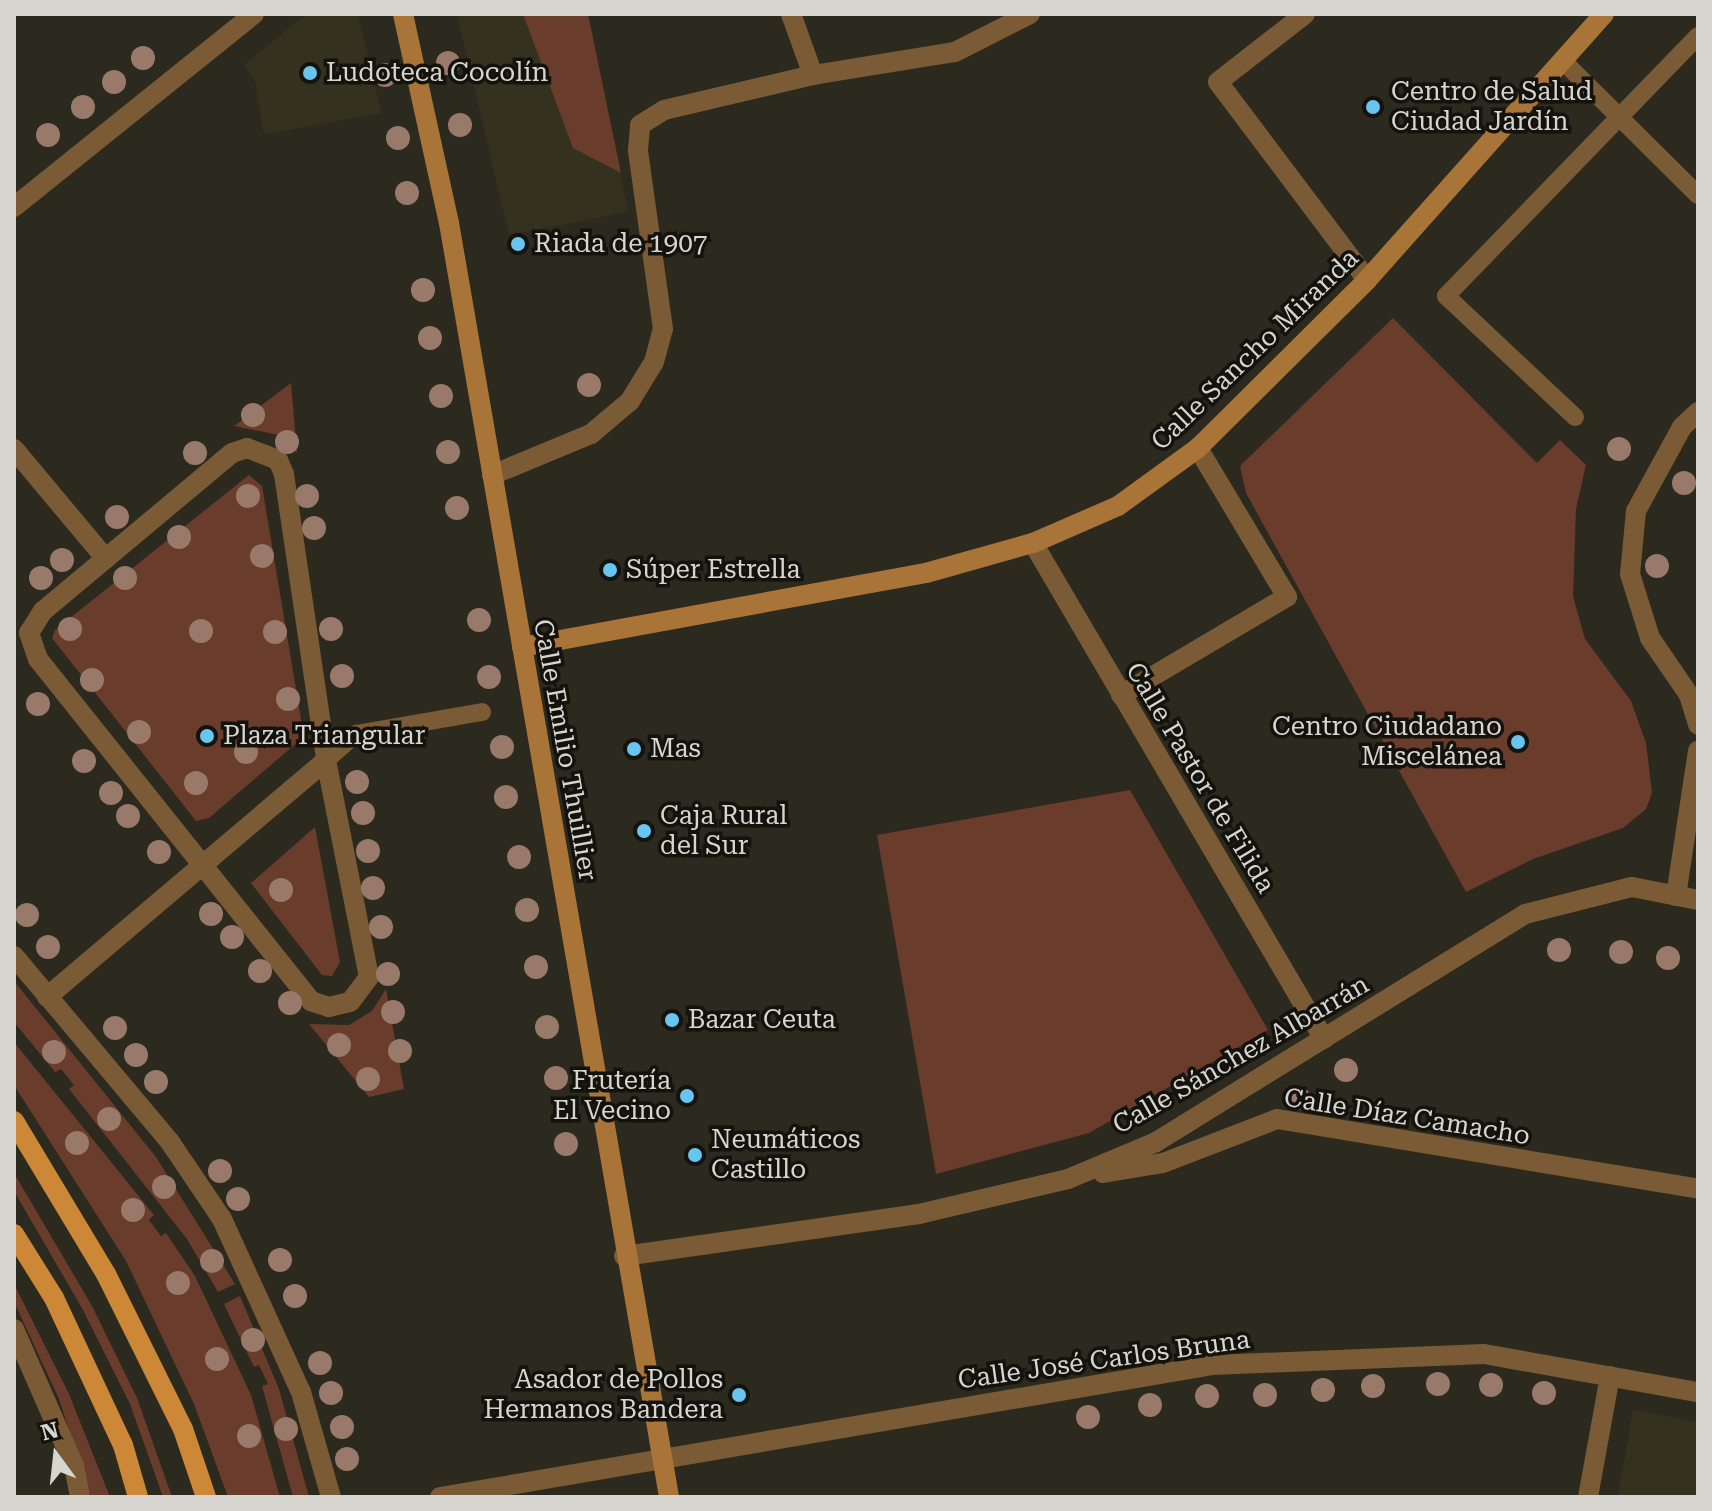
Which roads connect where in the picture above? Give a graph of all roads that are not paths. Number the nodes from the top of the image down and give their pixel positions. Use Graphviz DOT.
graph roads {
  1 [pos="254,14"];
  2 [pos="403,14"];
  3 [pos="791,14"];
  4 [pos="1030,14"];
  5 [pos="1305,14"];
  6 [pos="1604,14"];
  7 [pos="1698,36"];
  8 [pos="1565,63"];
  9 [pos="813,75"];
  10 [pos="1619,117"];
  11 [pos="1698,195"];
  12 [pos="14,207"];
  13 [pos="1367,280"];
  14 [pos="1698,412"];
  15 [pos="1575,417"];
  16 [pos="1198,448"];
  17 [pos="14,449"];
  18 [pos="492,475"];
  19 [pos="1033,543"];
  20 [pos="106,559"];
  21 [pos="522,647"];
  22 [pos="1121,695"];
  23 [pos="1694,696"];
  24 [pos="482,712"];
  25 [pos="1698,725"];
  26 [pos="1698,751"];
  27 [pos="326,760"];
  28 [pos="205,868"];
  29 [pos="1676,896"];
  30 [pos="1698,900"];
  31 [pos="14,956"];
  32 [pos="47,997"];
  33 [pos="1324,1039"];
  34 [pos="14,1121"];
  35 [pos="1068,1179"];
  36 [pos="1698,1189"];
  37 [pos="14,1234"];
  38 [pos="624,1256"];
  39 [pos="14,1329"];
  40 [pos="1610,1376"];
  41 [pos="1698,1392"];
  42 [pos="662,1460"];
  43 [pos="80,1497"];
  44 [pos="138,1497"];
  45 [pos="206,1497"];
  46 [pos="331,1497"];
  47 [pos="440,1497"];
  48 [pos="669,1497"];
  49 [pos="1588,1497"];
  1 -- 12 [label="street"];
  2 -- 18 [label="main road, Calle Emilio Thuillier"];
  3 -- 9 [label="street"];
  4 -- 9 [label="street"];
  5 -- 13 [label="street"];
  6 -- 8 [label="main road, Calle Sancho Miranda"];
  7 -- 10 [label="lane"];
  8 -- 10 [label="lane"];
  8 -- 13 [label="main road, Calle Sancho Miranda"];
  9 -- 18 [label="street"];
  10 -- 11 [label="lane"];
  10 -- 15 [label="lane"];
  13 -- 16 [label="main road, Calle Sancho Miranda"];
  14 -- 23 [label="street"];
  16 -- 19 [label="main road, Calle Sancho Miranda"];
  16 -- 22 [label="street"];
  17 -- 20 [label="street"];
  18 -- 21 [label="main road, Calle Emilio Thuillier"];
  19 -- 21 [label="main road, Calle Sancho Miranda"];
  19 -- 22 [label="street, Calle Pastor de Filida"];
  20 -- 27 [label="street"];
  20 -- 28 [label="street"];
  21 -- 38 [label="main road, Calle Emilio Thuillier"];
  22 -- 33 [label="street, Calle Pastor de Filida"];
  23 -- 25 [label="street"];
  24 -- 27 [label="lane"];
  26 -- 29 [label="street"];
  27 -- 28 [label="street"];
  27 -- 28 [label="street"];
  28 -- 32 [label="street"];
  29 -- 30 [label="street, Calle Sánchez Albarrán"];
  29 -- 33 [label="street, Calle Sánchez Albarrán"];
  31 -- 32 [label="street"];
  32 -- 46 [label="street"];
  33 -- 35 [label="street, Calle Sánchez Albarrán"];
  34 -- 45 [label="main road"];
  35 -- 36 [label="street, Calle Díaz Camacho"];
  35 -- 38 [label="street, Calle Sánchez Albarrán"];
  37 -- 44 [label="main road"];
  38 -- 42 [label="main road, Calle Emilio Thuillier"];
  39 -- 43 [label="street"];
  40 -- 41 [label="street, Calle José Carlos Bruna"];
  40 -- 42 [label="street, Calle José Carlos Bruna"];
  40 -- 49 [label="street"];
  42 -- 47 [label="street, Calle José Carlos Bruna"];
  42 -- 48 [label="main road, Calle Emilio Thuillier"];
}
